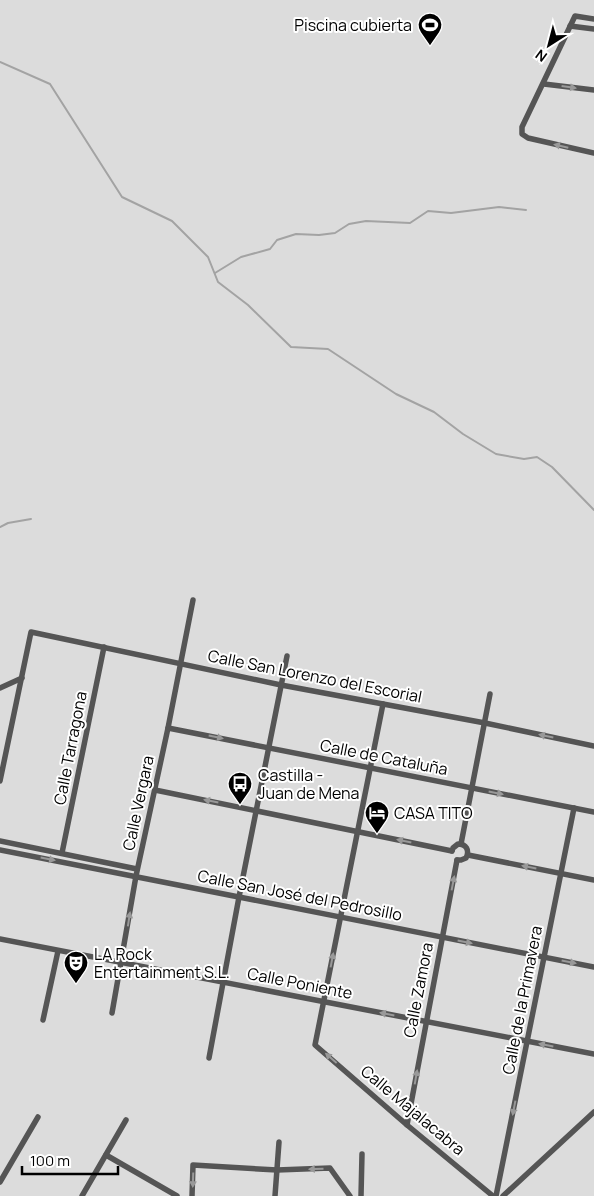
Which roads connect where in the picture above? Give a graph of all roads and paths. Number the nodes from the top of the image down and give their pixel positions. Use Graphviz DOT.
graph roads {
  1 [pos="594,19"];
  2 [pos="570,26"];
  3 [pos="594,29"];
  4 [pos="544,84"];
  5 [pos="594,90"];
  6 [pos="594,153"];
  7 [pos="193,600"];
  8 [pos="104,647"];
  9 [pos="288,656"];
  10 [pos="180,664"];
  11 [pos="22,678"];
  12 [pos="281,685"];
  13 [pos="0,688"];
  14 [pos="490,694"];
  15 [pos="383,704"];
  16 [pos="485,723"];
  17 [pos="168,728"];
  18 [pos="594,746"];
  19 [pos="269,748"];
  20 [pos="371,768"];
  21 [pos="0,782"];
  22 [pos="472,788"];
  23 [pos="155,790"];
  24 [pos="574,808"];
  25 [pos="256,811"];
  26 [pos="594,812"];
  27 [pos="358,832"];
  28 [pos="0,841"];
  29 [pos="462,844"];
  30 [pos="0,850"];
  31 [pos="452,852"];
  32 [pos="62,854"];
  33 [pos="468,855"];
  34 [pos="458,860"];
  35 [pos="136,873"];
  36 [pos="561,873"];
  37 [pos="594,880"];
  38 [pos="239,897"];
  39 [pos="341,918"];
  40 [pos="442,938"];
  41 [pos="0,939"];
  42 [pos="58,951"];
  43 [pos="544,958"];
  44 [pos="122,962"];
  45 [pos="594,967"];
  46 [pos="223,982"];
  47 [pos="324,1002"];
  48 [pos="112,1013"];
  49 [pos="43,1020"];
  50 [pos="426,1022"];
  51 [pos="528,1041"];
  52 [pos="594,1054"];
  53 [pos="209,1058"];
  54 [pos="594,1112"];
  55 [pos="38,1117"];
  56 [pos="126,1120"];
  57 [pos="407,1125"];
  58 [pos="279,1142"];
  59 [pos="362,1154"];
  60 [pos="106,1155"];
  61 [pos="276,1170"];
  62 [pos="0,1182"];
  63 [pos="82,1196"];
  64 [pos="177,1196"];
  65 [pos="192,1196"];
  66 [pos="275,1196"];
  67 [pos="350,1196"];
  68 [pos="361,1196"];
  69 [pos="494,1196"];
  70 [pos="503,1196"];
  1 -- 2 [label="street"];
  2 -- 3 [label="street"];
  2 -- 4 [label="street"];
  4 -- 5 [label="street, one-way"];
  6 -- 4 [label="street, one-way"];
  7 -- 10 [label="street, Calle Vergara"];
  8 -- 10 [label="street, Calle San Lorenzo del Escorial"];
  8 -- 11 [label="street, Calle San Lorenzo del Escorial"];
  8 -- 32 [label="street, Calle Tarragona"];
  9 -- 12 [label="street"];
  10 -- 12 [label="street, Calle San Lorenzo del Escorial"];
  10 -- 17 [label="street, Calle Vergara"];
  11 -- 13 [label="street"];
  11 -- 21 [label="street"];
  12 -- 15 [label="street, Calle San Lorenzo del Escorial"];
  12 -- 19 [label="street"];
  14 -- 16 [label="street"];
  15 -- 16 [label="street, Calle San Lorenzo del Escorial"];
  15 -- 20 [label="street"];
  18 -- 16 [label="street, Calle San Lorenzo del Escorial, one-way"];
  16 -- 22 [label="street"];
  17 -- 19 [label="street, Calle de Cataluña, one-way"];
  17 -- 23 [label="street, Calle Vergara"];
  19 -- 20 [label="street, Calle de Cataluña"];
  19 -- 25 [label="street"];
  20 -- 22 [label="street, Calle de Cataluña"];
  20 -- 27 [label="street"];
  22 -- 24 [label="street, Calle de Cataluña, one-way"];
  22 -- 29 [label="street"];
  25 -- 23 [label="street, one-way"];
  23 -- 35 [label="street, Calle Vergara"];
  24 -- 26 [label="street, Calle de Cataluña"];
  24 -- 36 [label="street, Calle de la Primavera"];
  25 -- 27 [label="street"];
  25 -- 38 [label="street"];
  31 -- 27 [label="street, one-way"];
  27 -- 39 [label="street"];
  28 -- 32 [label="street, Calle San José del Pedrosillo"];
  29 -- 31 [label="street"];
  29 -- 33 [label="street"];
  30 -- 35 [label="street, Calle San José del Pedrosillo, one-way"];
  31 -- 34 [label="street"];
  32 -- 35 [label="street, Calle San José del Pedrosillo"];
  33 -- 34 [label="street"];
  36 -- 33 [label="street, one-way"];
  40 -- 34 [label="street, Calle Zamora, one-way"];
  35 -- 38 [label="street, Calle San José del Pedrosillo"];
  44 -- 35 [label="street, Calle Vergara, one-way"];
  36 -- 37 [label="street"];
  36 -- 43 [label="street, Calle de la Primavera"];
  38 -- 39 [label="street, Calle San José del Pedrosillo"];
  38 -- 46 [label="street"];
  39 -- 40 [label="street, Calle San José del Pedrosillo"];
  47 -- 39 [label="street, one-way"];
  40 -- 43 [label="street, Calle San José del Pedrosillo, one-way"];
  40 -- 50 [label="street, Calle Zamora"];
  41 -- 42 [label="street, Calle Poniente"];
  42 -- 44 [label="street, Calle Poniente"];
  42 -- 49 [label="street"];
  43 -- 45 [label="street, Calle San José del Pedrosillo, one-way"];
  43 -- 51 [label="street, Calle de la Primavera"];
  44 -- 46 [label="street, Calle Poniente"];
  44 -- 48 [label="street, Calle Vergara"];
  46 -- 47 [label="street, Calle Poniente"];
  46 -- 53 [label="street"];
  50 -- 47 [label="street, Calle Poniente, one-way"];
  57 -- 47 [label="street, Calle Majalacabra, one-way"];
  50 -- 51 [label="street, Calle Poniente"];
  57 -- 50 [label="street, Calle Zamora, one-way"];
  52 -- 51 [label="street, Calle Poniente, one-way"];
  51 -- 69 [label="street, Calle de la Primavera, one-way"];
  54 -- 70 [label="street"];
  55 -- 62 [label="street"];
  56 -- 60 [label="street"];
  57 -- 69 [label="street, Calle Majalacabra"];
  58 -- 61 [label="street"];
  59 -- 68 [label="street"];
  60 -- 63 [label="street"];
  60 -- 64 [label="street"];
  61 -- 65 [label="street, one-way"];
  61 -- 66 [label="street"];
  67 -- 61 [label="street, one-way"];
}
